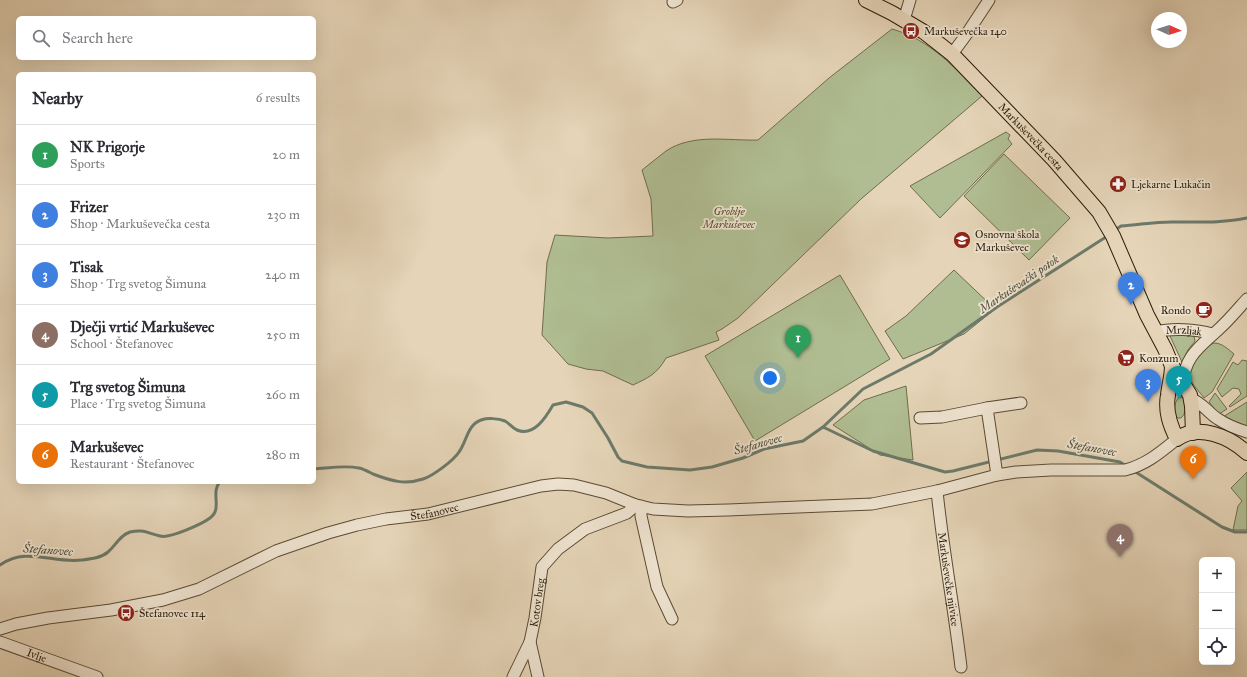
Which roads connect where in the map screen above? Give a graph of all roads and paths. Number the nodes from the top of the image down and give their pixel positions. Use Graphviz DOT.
graph roads {
  1 [pos="866,0"];
  2 [pos="910,0"];
  3 [pos="989,0"];
  4 [pos="904,20"];
  5 [pos="952,54"];
  6 [pos="1247,299"];
  7 [pos="1156,332"];
  8 [pos="1212,334"];
  9 [pos="1172,366"];
  10 [pos="1187,391"];
  11 [pos="1168,395"];
  12 [pos="1021,403"];
  13 [pos="987,408"];
  14 [pos="920,418"];
  15 [pos="1193,432"];
  16 [pos="1247,432"];
  17 [pos="1177,439"];
  18 [pos="1247,453"];
  19 [pos="996,471"];
  20 [pos="937,491"];
  21 [pos="639,506"];
  22 [pos="672,619"];
  23 [pos="0,630"];
  24 [pos="0,642"];
  25 [pos="530,642"];
  26 [pos="960,667"];
  27 [pos="97,677"];
  28 [pos="513,677"];
  29 [pos="538,677"];
  1 -- 4 [label="main road, Markuševečka cesta"];
  2 -- 4 [label="street"];
  3 -- 5 [label="street"];
  4 -- 5 [label="main road, Markuševečka cesta"];
  5 -- 7 [label="main road, Markuševečka cesta"];
  6 -- 8 [label="street, Mrzljak"];
  7 -- 8 [label="street, Mrzljak"];
  7 -- 9 [label="main road, Markuševečka cesta"];
  8 -- 10 [label="street, Mrzljak"];
  9 -- 10 [label="main road, Markuševečka cesta"];
  9 -- 11 [label="main road"];
  10 -- 11 [label="main road"];
  10 -- 15 [label="main road"];
  10 -- 16 [label="street"];
  11 -- 17 [label="main road"];
  12 -- 13 [label="street"];
  13 -- 14 [label="street"];
  13 -- 19 [label="street"];
  15 -- 17 [label="main road"];
  15 -- 18 [label="main road"];
  17 -- 19 [label="street, Štefanovec"];
  19 -- 20 [label="street, Štefanovec"];
  20 -- 21 [label="street, Štefanovec"];
  20 -- 26 [label="street, Markuševečke njivice"];
  21 -- 22 [label="street"];
  21 -- 23 [label="street, Štefanovec"];
  21 -- 25 [label="street, Kotov breg"];
  24 -- 27 [label="street, Ivlje"];
  25 -- 28 [label="street, Kotov breg"];
  25 -- 29 [label="street"];
}
